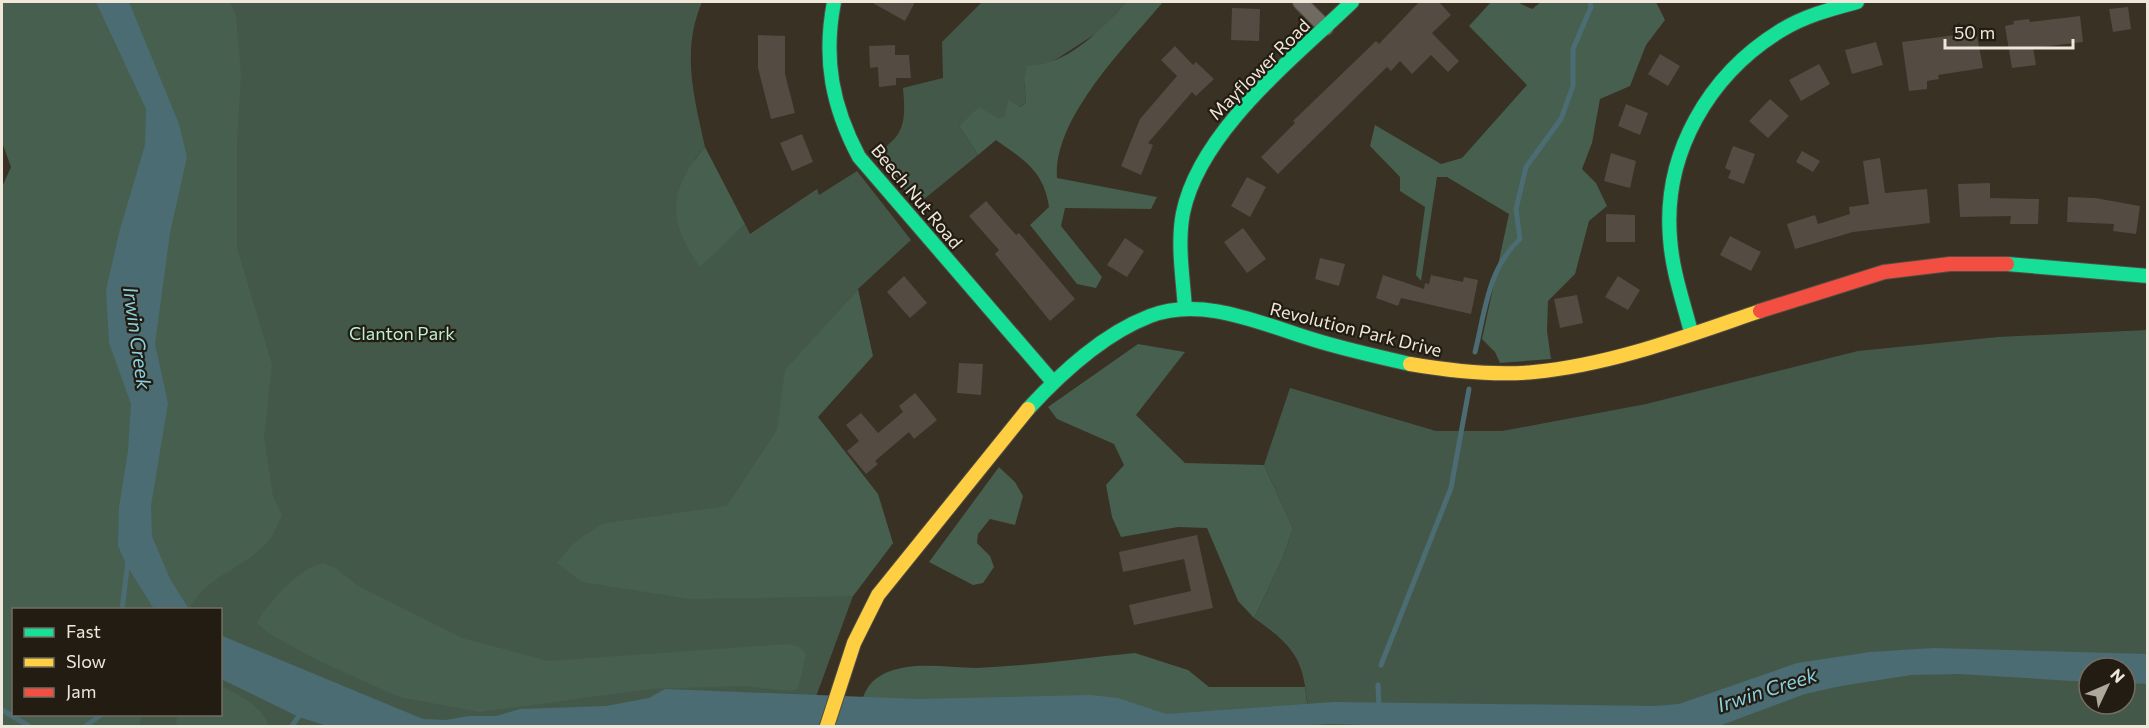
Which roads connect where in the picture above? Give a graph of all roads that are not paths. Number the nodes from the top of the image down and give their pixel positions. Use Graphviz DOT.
graph roads {
  1 [pos="834,2"];
  2 [pos="1300,2"];
  3 [pos="1352,2"];
  4 [pos="1857,2"];
  5 [pos="1326,28"];
  6 [pos="2148,276"];
  7 [pos="1185,309"];
  8 [pos="1691,332"];
  9 [pos="1053,382"];
  10 [pos="827,726"];
  1 -- 9 [label="street, Beech Nut Road"];
  2 -- 5 [label="street"];
  3 -- 5 [label="street, Mayflower Road"];
  4 -- 8 [label="street"];
  5 -- 7 [label="street, Mayflower Road"];
  6 -- 8 [label="street, Revolution Park Drive"];
  7 -- 8 [label="street, Revolution Park Drive"];
  7 -- 9 [label="street, Revolution Park Drive"];
  9 -- 10 [label="street, Revolution Park Drive"];
}
